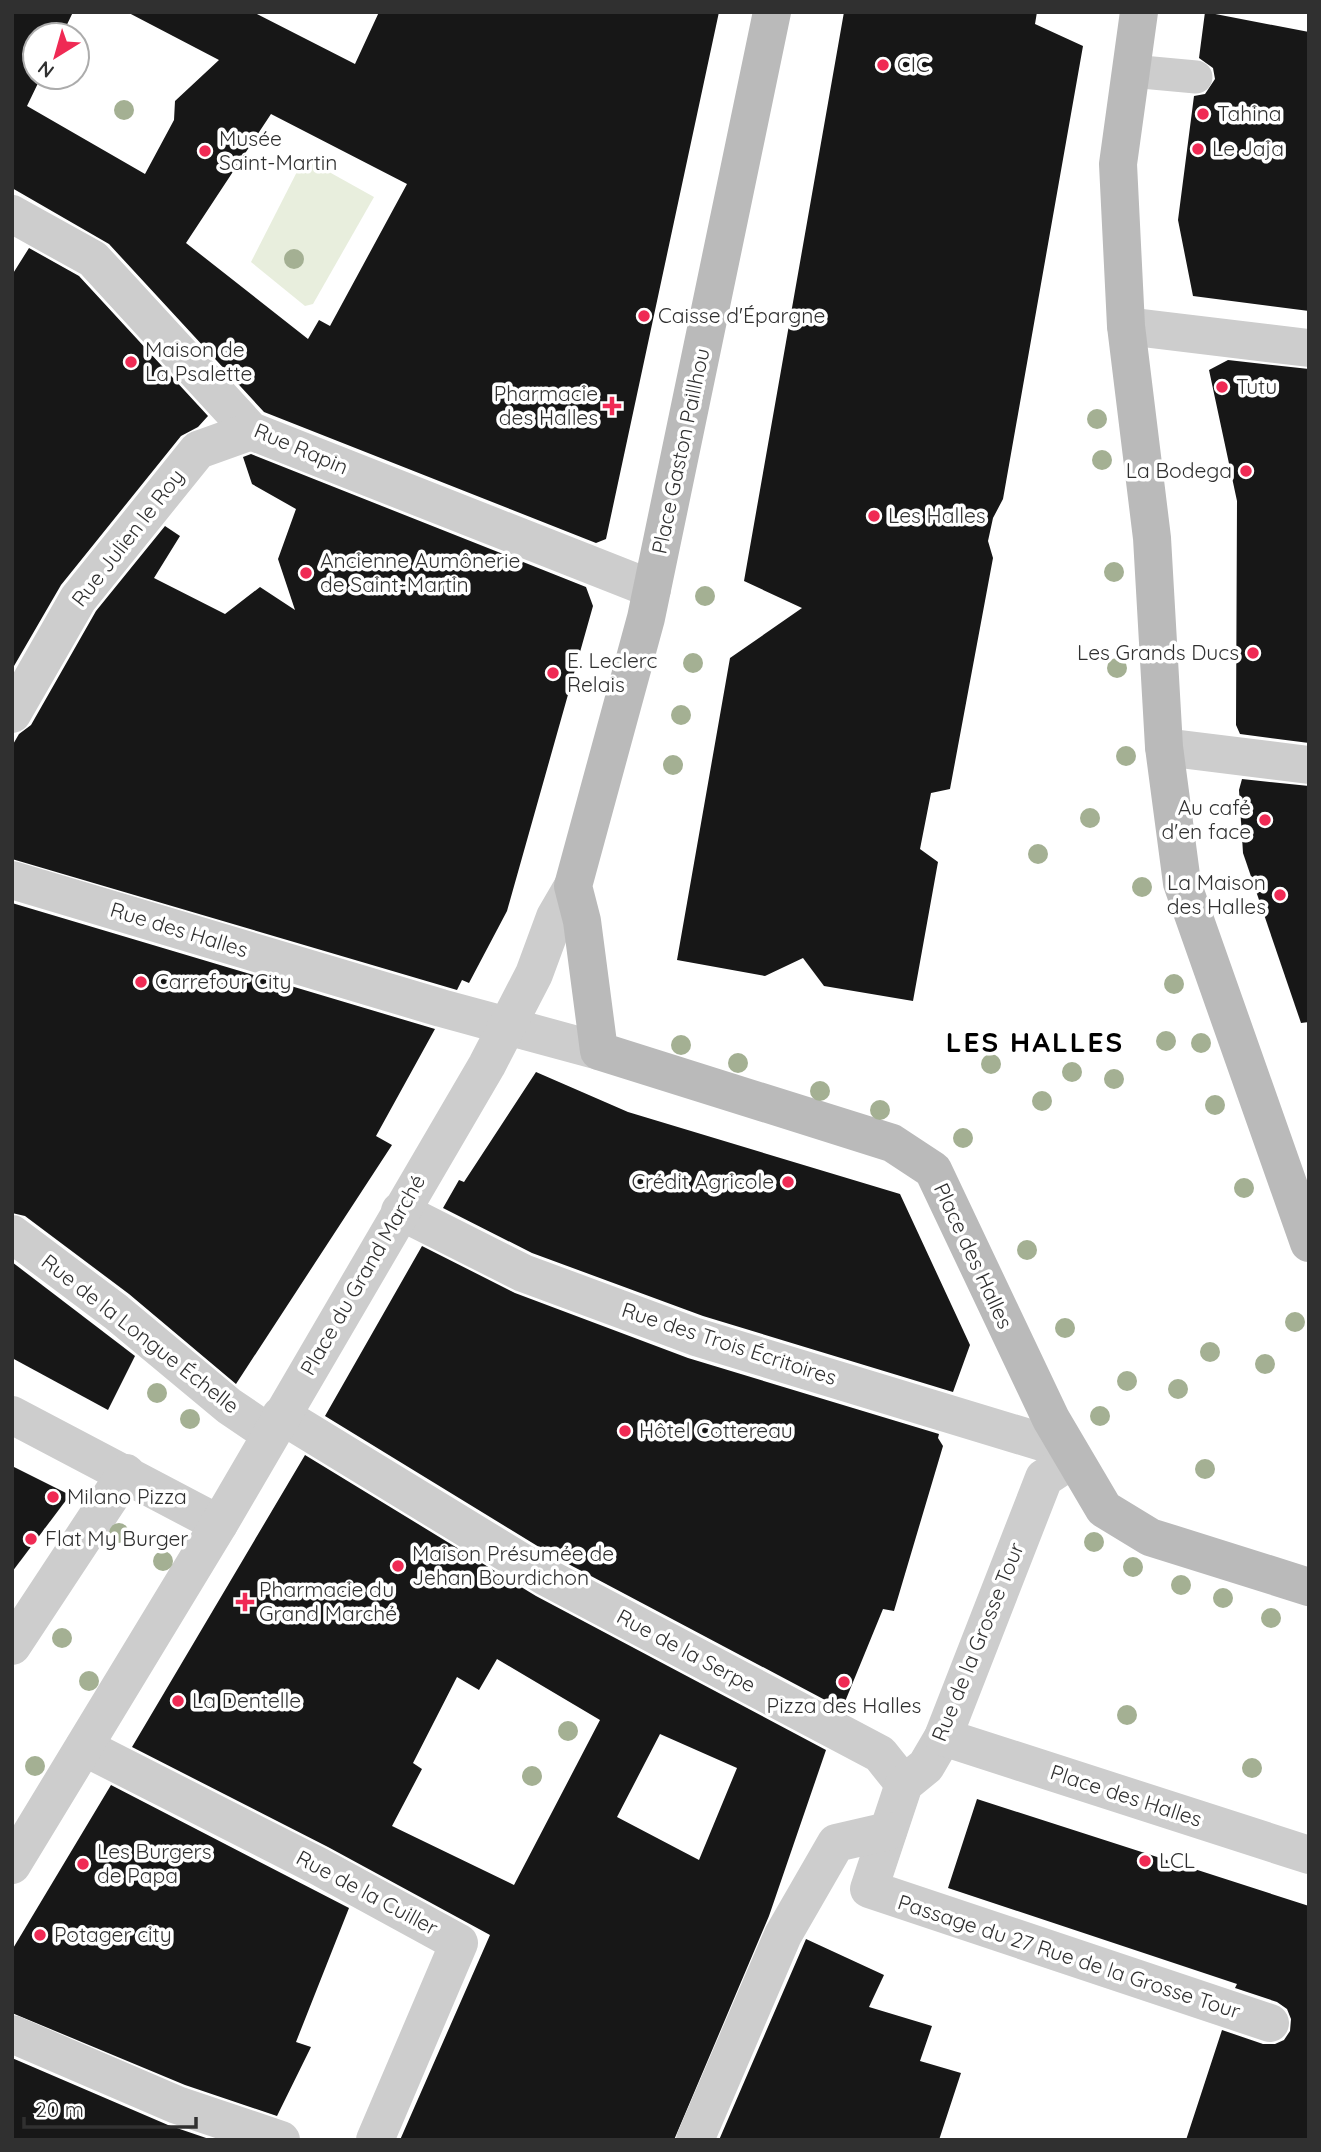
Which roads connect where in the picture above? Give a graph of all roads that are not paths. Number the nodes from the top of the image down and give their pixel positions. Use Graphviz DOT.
graph roads {
  1 [pos="772,12"];
  2 [pos="1139,12"];
  3 [pos="1131,71"];
  4 [pos="1196,77"];
  5 [pos="12,214"];
  6 [pos="1126,326"];
  7 [pos="1309,348"];
  8 [pos="251,431"];
  9 [pos="652,589"];
  10 [pos="12,714"];
  11 [pos="1164,747"];
  12 [pos="1309,765"];
  13 [pos="12,880"];
  14 [pos="573,886"];
  15 [pos="506,1026"];
  16 [pos="599,1051"];
  17 [pos="400,1211"];
  18 [pos="12,1234"];
  19 [pos="1309,1243"];
  20 [pos="12,1415"];
  21 [pos="275,1424"];
  22 [pos="1070,1454"];
  23 [pos="126,1473"];
  24 [pos="219,1524"];
  25 [pos="1309,1587"];
  26 [pos="12,1646"];
  27 [pos="943,1737"];
  28 [pos="84,1746"];
  29 [pos="904,1784"];
  30 [pos="888,1831"];
  31 [pos="1309,1854"];
  32 [pos="12,1865"];
  33 [pos="869,1889"];
  34 [pos="1270,2023"];
  35 [pos="12,2034"];
  36 [pos="281,2140"];
  37 [pos="375,2140"];
  38 [pos="695,2140"];
  1 -- 9 [label="main road, Place Gaston Paillhou"];
  2 -- 3 [label="main road"];
  3 -- 4 [label="lane"];
  3 -- 6 [label="main road"];
  5 -- 8 [label="street, Rue Rapin"];
  6 -- 7 [label="street"];
  6 -- 11 [label="main road"];
  8 -- 9 [label="street, Rue Rapin"];
  8 -- 10 [label="street, Rue Julien le Roy"];
  9 -- 14 [label="main road, Place Gaston Paillhou"];
  11 -- 12 [label="street"];
  11 -- 19 [label="main road"];
  13 -- 15 [label="street, Rue des Halles"];
  14 -- 15 [label="street, Place Gaston Paillhou"];
  14 -- 16 [label="main road, Place Gaston Paillhou"];
  15 -- 16 [label="street, Place des Halles"];
  15 -- 17 [label="street, Place du Grand Marché"];
  16 -- 22 [label="main road, Place des Halles"];
  17 -- 21 [label="street, Place du Grand Marché"];
  17 -- 22 [label="street, Rue des Trois Écritoires"];
  18 -- 21 [label="street, Rue de la Longue Échelle"];
  20 -- 23 [label="street"];
  21 -- 24 [label="street, Place du Grand Marché"];
  21 -- 29 [label="street, Rue de la Serpe"];
  22 -- 25 [label="main road, Place des Halles"];
  22 -- 27 [label="street, Rue de la Grosse Tour"];
  23 -- 24 [label="street"];
  23 -- 26 [label="street"];
  24 -- 28 [label="street, Place du Grand Marché"];
  27 -- 29 [label="street, Rue de la Grosse Tour"];
  27 -- 31 [label="street, Place des Halles"];
  28 -- 32 [label="street, Place du Grand Marché"];
  28 -- 37 [label="street, Rue de la Cuiller"];
  29 -- 30 [label="street, Rue de la Grosse Tour"];
  30 -- 33 [label="street, Rue de la Grosse Tour"];
  30 -- 38 [label="street"];
  33 -- 34 [label="street, Passage du 27 Rue de la Grosse Tour"];
  35 -- 36 [label="street"];
}
